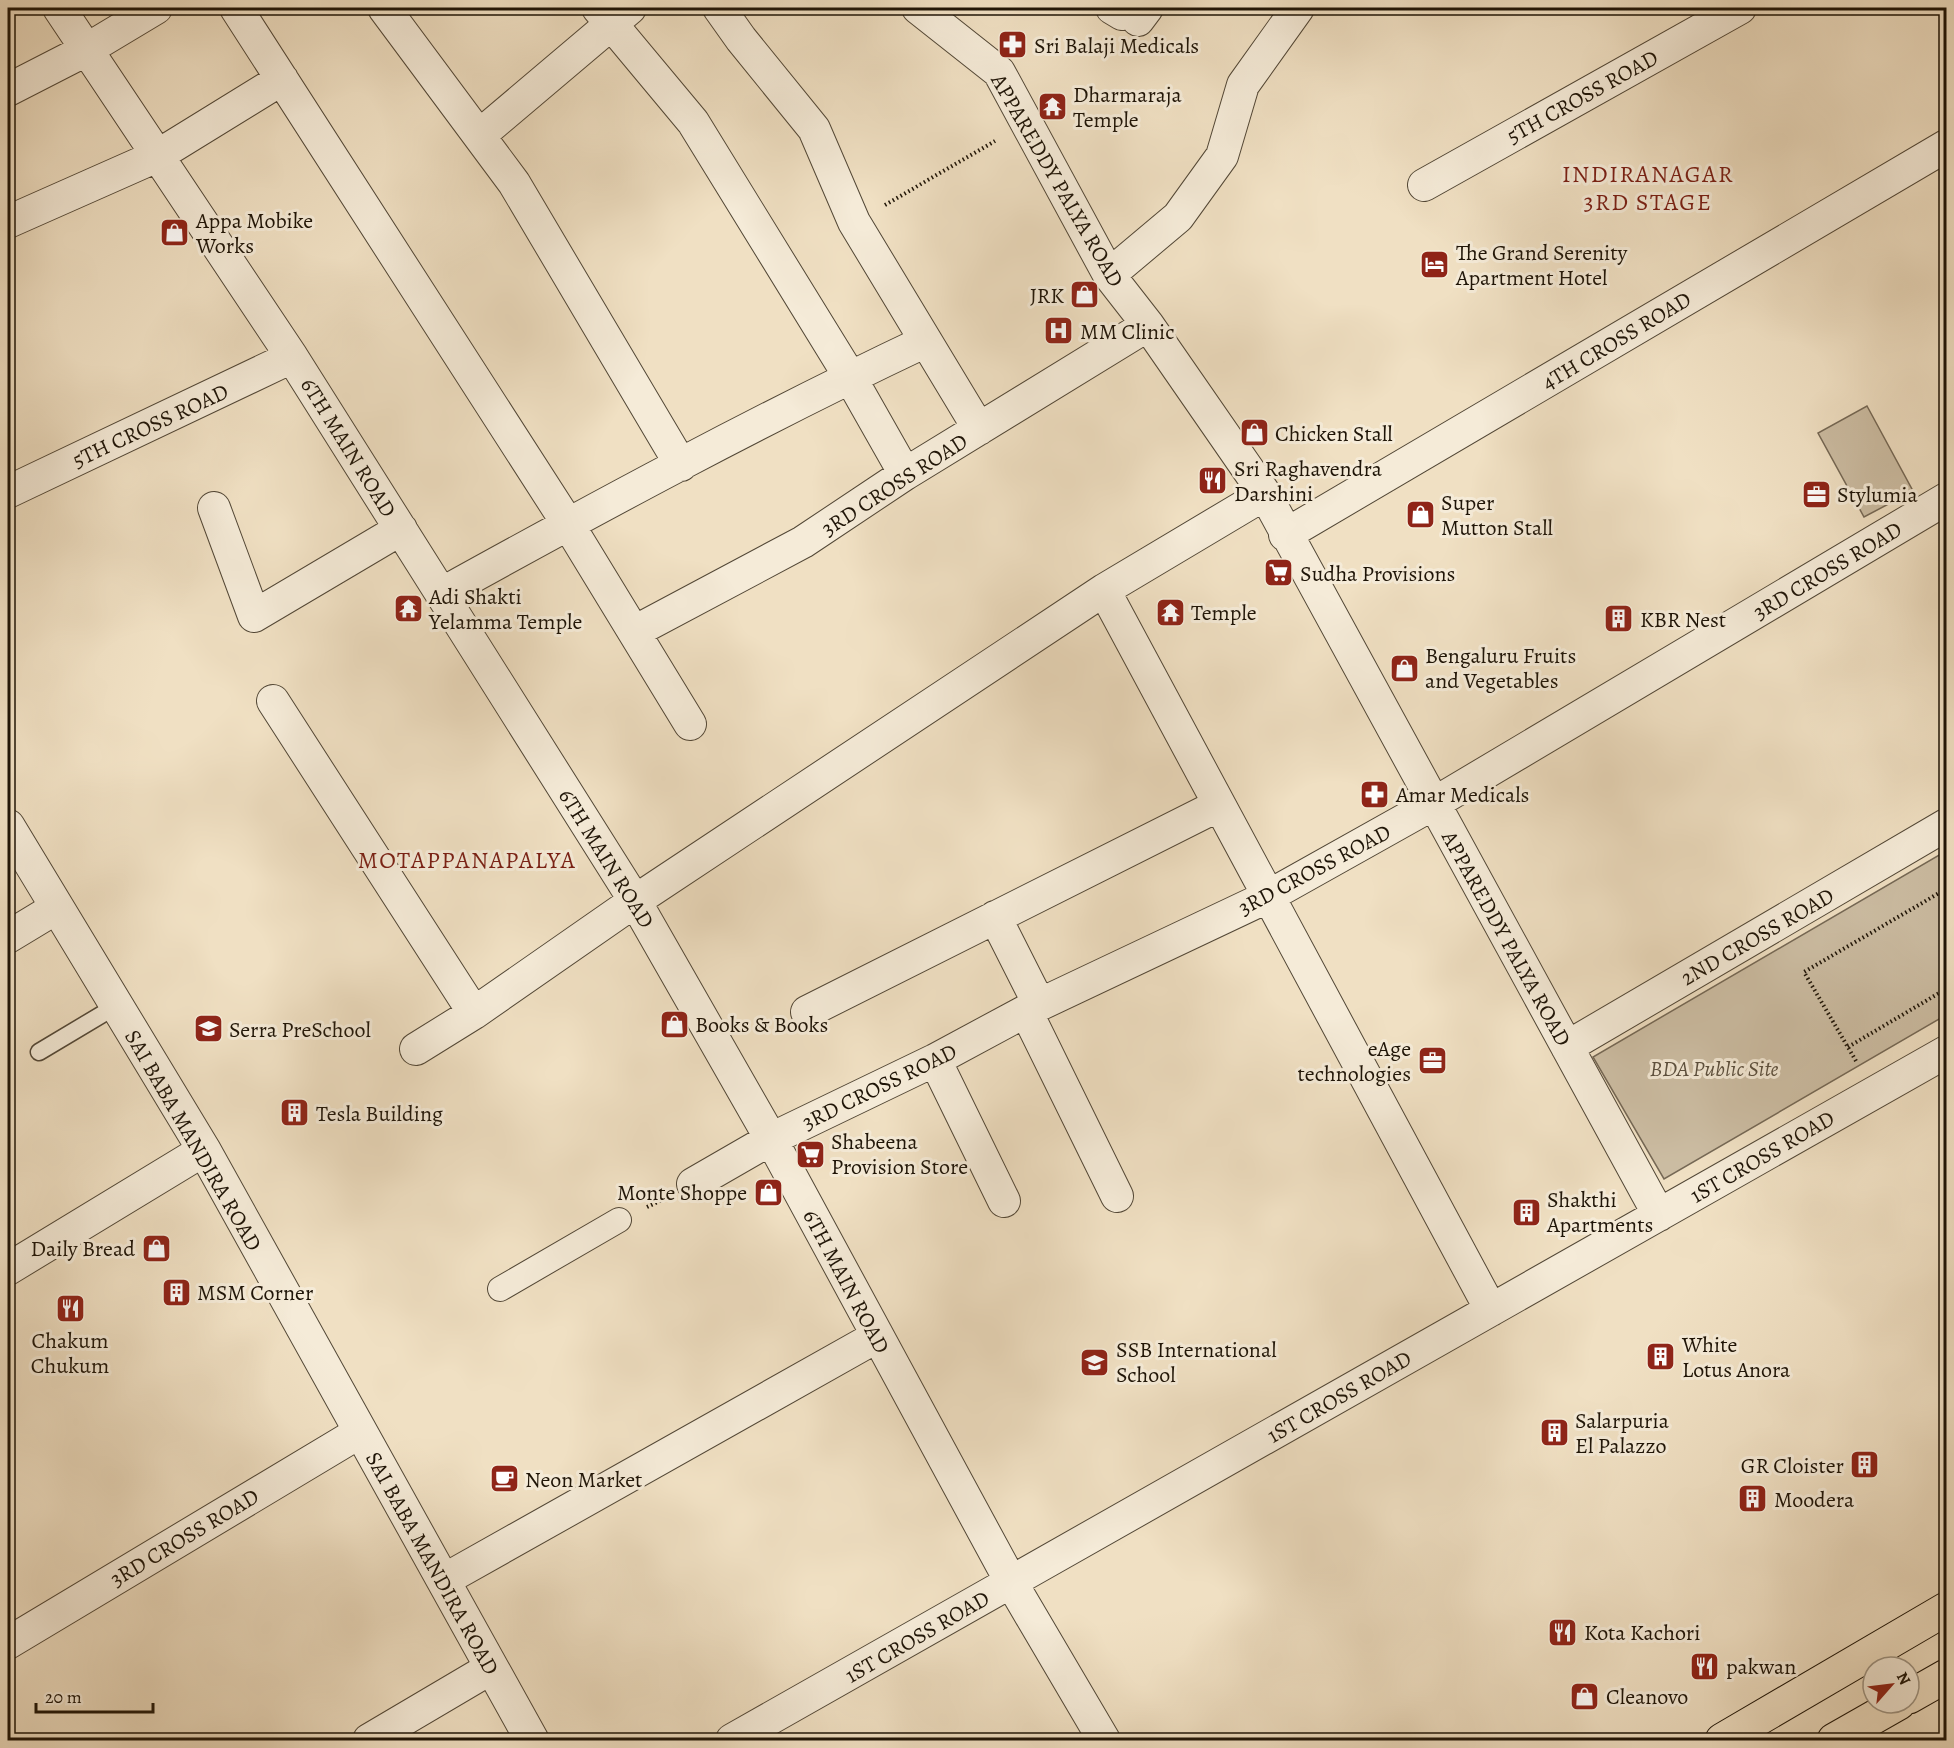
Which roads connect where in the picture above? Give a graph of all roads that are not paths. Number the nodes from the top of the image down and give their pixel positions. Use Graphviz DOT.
graph roads {
  1 [pos="59,8"];
  2 [pos="156,8"];
  3 [pos="236,8"];
  4 [pos="384,8"];
  5 [pos="719,8"];
  6 [pos="918,8"];
  7 [pos="1298,8"];
  8 [pos="1740,8"];
  9 [pos="613,13"];
  10 [pos="86,50"];
  11 [pos="282,79"];
  12 [pos="8,90"];
  13 [pos="480,135"];
  14 [pos="1947,146"];
  15 [pos="157,156"];
  16 [pos="1424,185"];
  17 [pos="8,222"];
  18 [pos="1109,275"];
  19 [pos="1148,325"];
  20 [pos="926,341"];
  21 [pos="292,357"];
  22 [pos="850,377"];
  23 [pos="979,429"];
  24 [pos="681,465"];
  25 [pos="905,474"];
  26 [pos="8,492"];
  27 [pos="1265,494"];
  28 [pos="1947,499"];
  29 [pos="214,508"];
  30 [pos="568,524"];
  31 [pos="401,530"];
  32 [pos="1285,535"];
  33 [pos="1104,590"];
  34 [pos="441,594"];
  35 [pos="634,632"];
  36 [pos="273,701"];
  37 [pos="690,724"];
  38 [pos="1433,804"];
  39 [pos="1219,805"];
  40 [pos="1947,825"];
  41 [pos="8,826"];
  42 [pos="1267,897"];
  43 [pos="635,901"];
  44 [pos="56,908"];
  45 [pos="995,917"];
  46 [pos="8,937"];
  47 [pos="116,1005"];
  48 [pos="1032,1007"];
  49 [pos="807,1012"];
  50 [pos="474,1013"];
  51 [pos="1567,1047"];
  52 [pos="416,1049"];
  53 [pos="39,1052"];
  54 [pos="1947,1052"];
  55 [pos="934,1060"];
  56 [pos="771,1139"];
  57 [pos="204,1150"];
  58 [pos="693,1184"];
  59 [pos="1117,1196"];
  60 [pos="1004,1201"];
  61 [pos="1659,1215"];
  62 [pos="619,1220"];
  63 [pos="8,1269"];
  64 [pos="500,1289"];
  65 [pos="1491,1310"];
  66 [pos="876,1337"];
  67 [pos="360,1432"];
  68 [pos="444,1580"];
  69 [pos="1011,1582"];
  70 [pos="1947,1609"];
  71 [pos="8,1643"];
  72 [pos="492,1668"];
  73 [pos="1947,1676"];
  74 [pos="1921,1690"];
  75 [pos="1878,1715"];
  76 [pos="369,1740"];
  77 [pos="532,1740"];
  78 [pos="732,1740"];
  79 [pos="1104,1740"];
  80 [pos="1722,1740"];
  81 [pos="1834,1740"];
  1 -- 10 [label="street, 6TH MAIN ROAD"];
  2 -- 10 [label="street"];
  3 -- 11 [label="street"];
  4 -- 13 [label="street"];
  5 -- 20 [label="street"];
  6 -- 18 [label="street, APPAREDDY PALYA ROAD"];
  7 -- 18 [label="street"];
  8 -- 16 [label="street, 5TH CROSS ROAD"];
  9 -- 13 [label="street"];
  9 -- 22 [label="street"];
  10 -- 12 [label="street"];
  10 -- 15 [label="street, 6TH MAIN ROAD"];
  11 -- 15 [label="street"];
  11 -- 30 [label="street"];
  13 -- 24 [label="street"];
  14 -- 32 [label="street, 4TH CROSS ROAD"];
  15 -- 17 [label="street"];
  15 -- 21 [label="street, 6TH MAIN ROAD"];
  18 -- 19 [label="street, APPAREDDY PALYA ROAD"];
  19 -- 23 [label="street, 3RD CROSS ROAD"];
  19 -- 27 [label="street, APPAREDDY PALYA ROAD"];
  20 -- 22 [label="street"];
  20 -- 23 [label="street"];
  21 -- 26 [label="street, 5TH CROSS ROAD"];
  21 -- 31 [label="street, 6TH MAIN ROAD"];
  22 -- 24 [label="street"];
  22 -- 25 [label="street"];
  23 -- 25 [label="street, 3RD CROSS ROAD"];
  24 -- 30 [label="street"];
  25 -- 35 [label="street, 3RD CROSS ROAD"];
  27 -- 32 [label="street, APPAREDDY PALYA ROAD"];
  27 -- 33 [label="street"];
  28 -- 38 [label="street, 3RD CROSS ROAD"];
  29 -- 31 [label="street"];
  30 -- 34 [label="street"];
  30 -- 35 [label="street"];
  31 -- 34 [label="street, 6TH MAIN ROAD"];
  32 -- 38 [label="street, APPAREDDY PALYA ROAD"];
  33 -- 39 [label="street"];
  33 -- 43 [label="street"];
  34 -- 43 [label="street, 6TH MAIN ROAD"];
  35 -- 37 [label="street"];
  36 -- 50 [label="street"];
  38 -- 42 [label="street, 3RD CROSS ROAD"];
  38 -- 51 [label="street, APPAREDDY PALYA ROAD"];
  39 -- 42 [label="street"];
  39 -- 45 [label="street"];
  40 -- 51 [label="street, 2ND CROSS ROAD"];
  41 -- 44 [label="street, SAI BABA MANDIRA ROAD"];
  42 -- 48 [label="street, 3RD CROSS ROAD"];
  42 -- 65 [label="street"];
  43 -- 50 [label="street"];
  43 -- 56 [label="street, 6TH MAIN ROAD"];
  44 -- 46 [label="street"];
  44 -- 47 [label="street, SAI BABA MANDIRA ROAD"];
  45 -- 48 [label="street"];
  45 -- 49 [label="street"];
  47 -- 53 [label="lane"];
  47 -- 57 [label="street, SAI BABA MANDIRA ROAD"];
  48 -- 55 [label="street, 3RD CROSS ROAD"];
  48 -- 59 [label="street"];
  50 -- 52 [label="street"];
  51 -- 61 [label="street, APPAREDDY PALYA ROAD"];
  54 -- 61 [label="street, 1ST CROSS ROAD"];
  55 -- 56 [label="street, 3RD CROSS ROAD"];
  55 -- 60 [label="street"];
  56 -- 58 [label="street, 3RD CROSS ROAD"];
  56 -- 66 [label="street, 6TH MAIN ROAD"];
  57 -- 63 [label="street"];
  57 -- 67 [label="street, SAI BABA MANDIRA ROAD"];
  61 -- 65 [label="street, 1ST CROSS ROAD"];
  62 -- 64 [label="street"];
  65 -- 69 [label="street, 1ST CROSS ROAD"];
  66 -- 68 [label="street"];
  66 -- 69 [label="street, 6TH MAIN ROAD"];
  67 -- 68 [label="street, SAI BABA MANDIRA ROAD"];
  67 -- 71 [label="street, 3RD CROSS ROAD"];
  68 -- 72 [label="street, SAI BABA MANDIRA ROAD"];
  69 -- 78 [label="street, 1ST CROSS ROAD"];
  69 -- 79 [label="street, 6TH MAIN ROAD"];
  70 -- 80 [label="main road"];
  72 -- 76 [label="street"];
  72 -- 77 [label="street, SAI BABA MANDIRA ROAD"];
  73 -- 74 [label="main road"];
  75 -- 81 [label="main road"];
}
